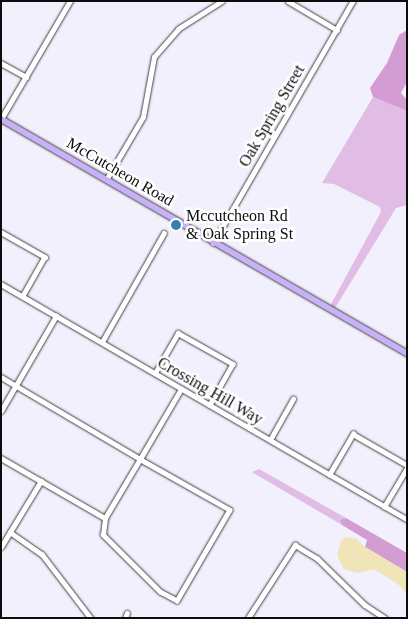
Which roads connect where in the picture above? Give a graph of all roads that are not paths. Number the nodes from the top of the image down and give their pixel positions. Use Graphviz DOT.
graph roads {
  1 [pos="70,1"];
  2 [pos="222,1"];
  3 [pos="288,1"];
  4 [pos="353,1"];
  5 [pos="337,30"];
  6 [pos="1,63"];
  7 [pos="26,77"];
  8 [pos="1,119"];
  9 [pos="106,180"];
  10 [pos="1,232"];
  11 [pos="164,233"];
  12 [pos="213,243"];
  13 [pos="1,284"];
  14 [pos="23,296"];
  15 [pos="56,316"];
  16 [pos="102,342"];
  17 [pos="407,353"];
  18 [pos="155,373"];
  19 [pos="1,377"];
  20 [pos="16,386"];
  21 [pos="181,389"];
  22 [pos="294,399"];
  23 [pos="210,405"];
  24 [pos="1,411"];
  25 [pos="270,440"];
  26 [pos="1,458"];
  27 [pos="140,459"];
  28 [pos="407,467"];
  29 [pos="329,475"];
  30 [pos="41,481"];
  31 [pos="384,507"];
  32 [pos="105,518"];
  33 [pos="407,519"];
  34 [pos="10,532"];
  35 [pos="1,547"];
  36 [pos="91,618"];
  37 [pos="248,618"];
  38 [pos="385,618"];
  1 -- 7 [label="street"];
  2 -- 9 [label="street"];
  3 -- 5 [label="street"];
  4 -- 5 [label="street, Oak Spring Street"];
  5 -- 12 [label="street, Oak Spring Street"];
  6 -- 7 [label="street"];
  7 -- 8 [label="street"];
  8 -- 9 [label="main road, McCutcheon Road"];
  9 -- 12 [label="main road, McCutcheon Road"];
  10 -- 14 [label="street"];
  11 -- 16 [label="street"];
  12 -- 17 [label="main road, McCutcheon Road"];
  13 -- 14 [label="street, Crossing Hill Way"];
  14 -- 15 [label="street, Crossing Hill Way"];
  15 -- 16 [label="street, Crossing Hill Way"];
  15 -- 20 [label="street"];
  16 -- 18 [label="street, Crossing Hill Way"];
  18 -- 21 [label="street, Crossing Hill Way"];
  18 -- 23 [label="street"];
  19 -- 20 [label="street"];
  20 -- 24 [label="street"];
  20 -- 27 [label="street"];
  21 -- 23 [label="street, Crossing Hill Way"];
  21 -- 27 [label="street"];
  22 -- 25 [label="street"];
  23 -- 25 [label="street, Crossing Hill Way"];
  25 -- 29 [label="street, Crossing Hill Way"];
  26 -- 30 [label="street"];
  27 -- 32 [label="street"];
  27 -- 32 [label="street"];
  28 -- 29 [label="street"];
  28 -- 31 [label="street"];
  29 -- 31 [label="street, Crossing Hill Way"];
  30 -- 32 [label="street"];
  30 -- 34 [label="street"];
  31 -- 33 [label="street, Crossing Hill Way"];
  34 -- 35 [label="street"];
  34 -- 36 [label="street"];
  37 -- 38 [label="street"];
}
